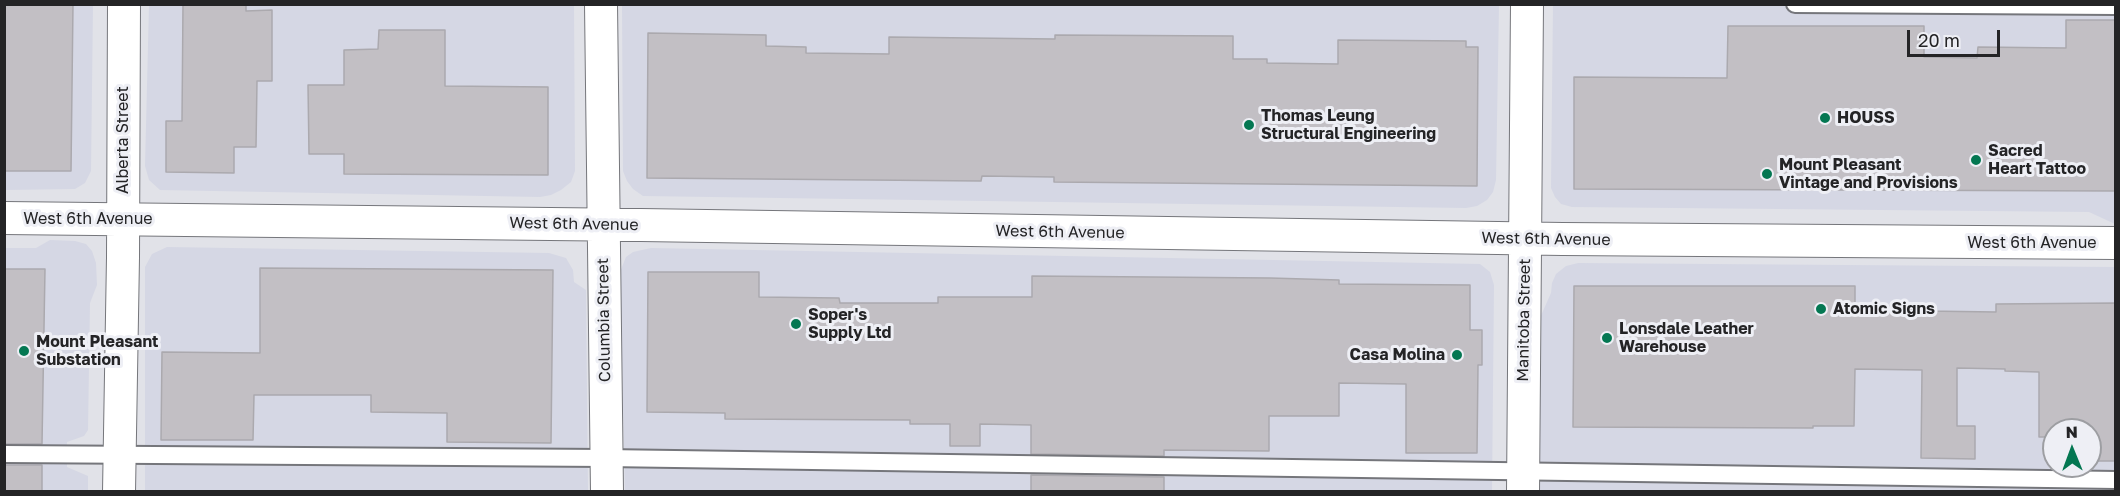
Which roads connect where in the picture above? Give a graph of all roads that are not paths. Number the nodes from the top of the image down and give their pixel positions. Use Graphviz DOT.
graph roads {
  1 [pos="124,4"];
  2 [pos="601,4"];
  3 [pos="1527,4"];
  4 [pos="1795,4"];
  5 [pos="2115,6"];
  6 [pos="4,218"];
  7 [pos="123,219"];
  8 [pos="603,225"];
  9 [pos="1525,239"];
  10 [pos="2115,243"];
  11 [pos="4,454"];
  12 [pos="120,455"];
  13 [pos="606,458"];
  14 [pos="2115,480"];
  15 [pos="1523,482"];
  16 [pos="119,492"];
  17 [pos="607,492"];
  1 -- 7 [label="street, Alberta Street"];
  2 -- 8 [label="street, Columbia Street"];
  3 -- 9 [label="street, Manitoba Street"];
  4 -- 5 [label="lane"];
  6 -- 7 [label="street, West 6th Avenue"];
  7 -- 8 [label="street, West 6th Avenue"];
  7 -- 12 [label="street, Alberta Street"];
  8 -- 9 [label="street, West 6th Avenue"];
  8 -- 13 [label="street, Columbia Street"];
  9 -- 10 [label="street, West 6th Avenue"];
  9 -- 15 [label="street, Manitoba Street"];
  11 -- 12 [label="lane"];
  12 -- 13 [label="lane"];
  12 -- 16 [label="street, Alberta Street"];
  13 -- 15 [label="lane"];
  13 -- 17 [label="street, Columbia Street"];
  14 -- 15 [label="lane"];
}
